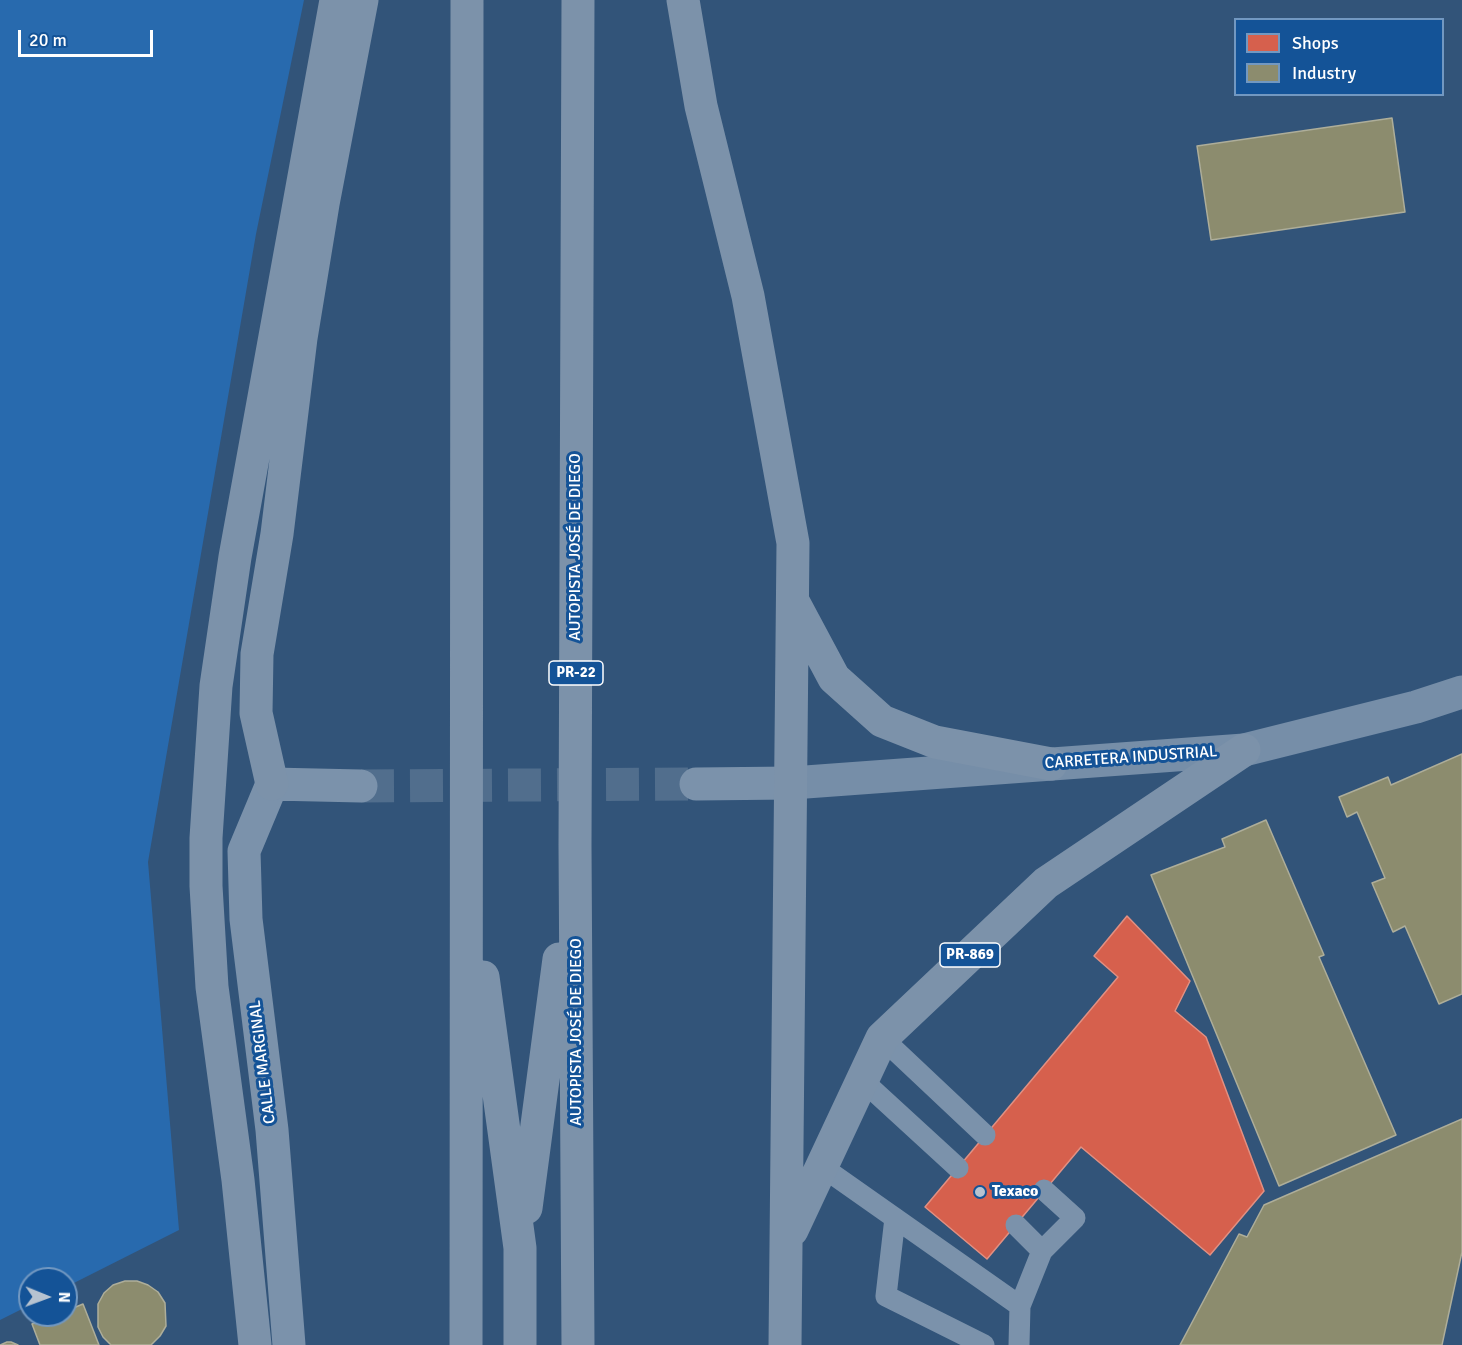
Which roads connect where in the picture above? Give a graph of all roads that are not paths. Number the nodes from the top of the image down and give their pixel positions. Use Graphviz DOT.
graph roads {
  1 [pos="336,0"];
  2 [pos="362,0"];
  3 [pos="467,0"];
  4 [pos="578,0"];
  5 [pos="683,0"];
  6 [pos="793,602"];
  7 [pos="1462,692"];
  8 [pos="1244,750"];
  9 [pos="1051,764"];
  10 [pos="792,783"];
  11 [pos="272,784"];
  12 [pos="696,784"];
  13 [pos="361,786"];
  14 [pos="575,844"];
  15 [pos="466,855"];
  16 [pos="882,1038"];
  17 [pos="862,1080"];
  18 [pos="985,1135"];
  19 [pos="821,1167"];
  20 [pos="958,1168"];
  21 [pos="1044,1190"];
  22 [pos="895,1218"];
  23 [pos="1016,1225"];
  24 [pos="787,1240"];
  25 [pos="520,1248"];
  26 [pos="1042,1251"];
  27 [pos="1020,1306"];
  28 [pos="255,1345"];
  29 [pos="289,1345"];
  30 [pos="466,1345"];
  31 [pos="520,1345"];
  32 [pos="578,1345"];
  33 [pos="785,1345"];
  34 [pos="984,1345"];
  35 [pos="1019,1345"];
  1 -- 28 [label="highway"];
  2 -- 11 [label="highway"];
  3 -- 15 [label="highway"];
  4 -- 14 [label="highway, AUTOPISTA JOSÉ DE DIEGO / PR-22"];
  5 -- 6 [label="highway"];
  6 -- 9 [label="highway"];
  6 -- 10 [label="highway"];
  7 -- 8 [label="street, CARRETERA INDUSTRIAL / PR-869"];
  8 -- 9 [label="street, CARRETERA INDUSTRIAL / PR-869"];
  8 -- 16 [label="highway, PR-869"];
  9 -- 10 [label="street, CARRETERA INDUSTRIAL / PR-869"];
  10 -- 12 [label="street"];
  10 -- 24 [label="highway"];
  11 -- 13 [label="street"];
  11 -- 29 [label="street, CALLE MARGINAL"];
  14 -- 25 [label="highway"];
  14 -- 32 [label="highway, AUTOPISTA JOSÉ DE DIEGO / PR-22"];
  15 -- 25 [label="highway"];
  15 -- 30 [label="highway"];
  16 -- 17 [label="highway, PR-869"];
  16 -- 18 [label="lane"];
  17 -- 19 [label="highway, PR-869"];
  17 -- 20 [label="lane"];
  19 -- 22 [label="lane"];
  19 -- 24 [label="highway, PR-869"];
  21 -- 26 [label="lane"];
  22 -- 27 [label="lane"];
  22 -- 34 [label="lane"];
  23 -- 26 [label="lane"];
  24 -- 33 [label="highway, PR-869"];
  25 -- 31 [label="highway"];
  26 -- 27 [label="lane"];
  27 -- 35 [label="lane"];
}
